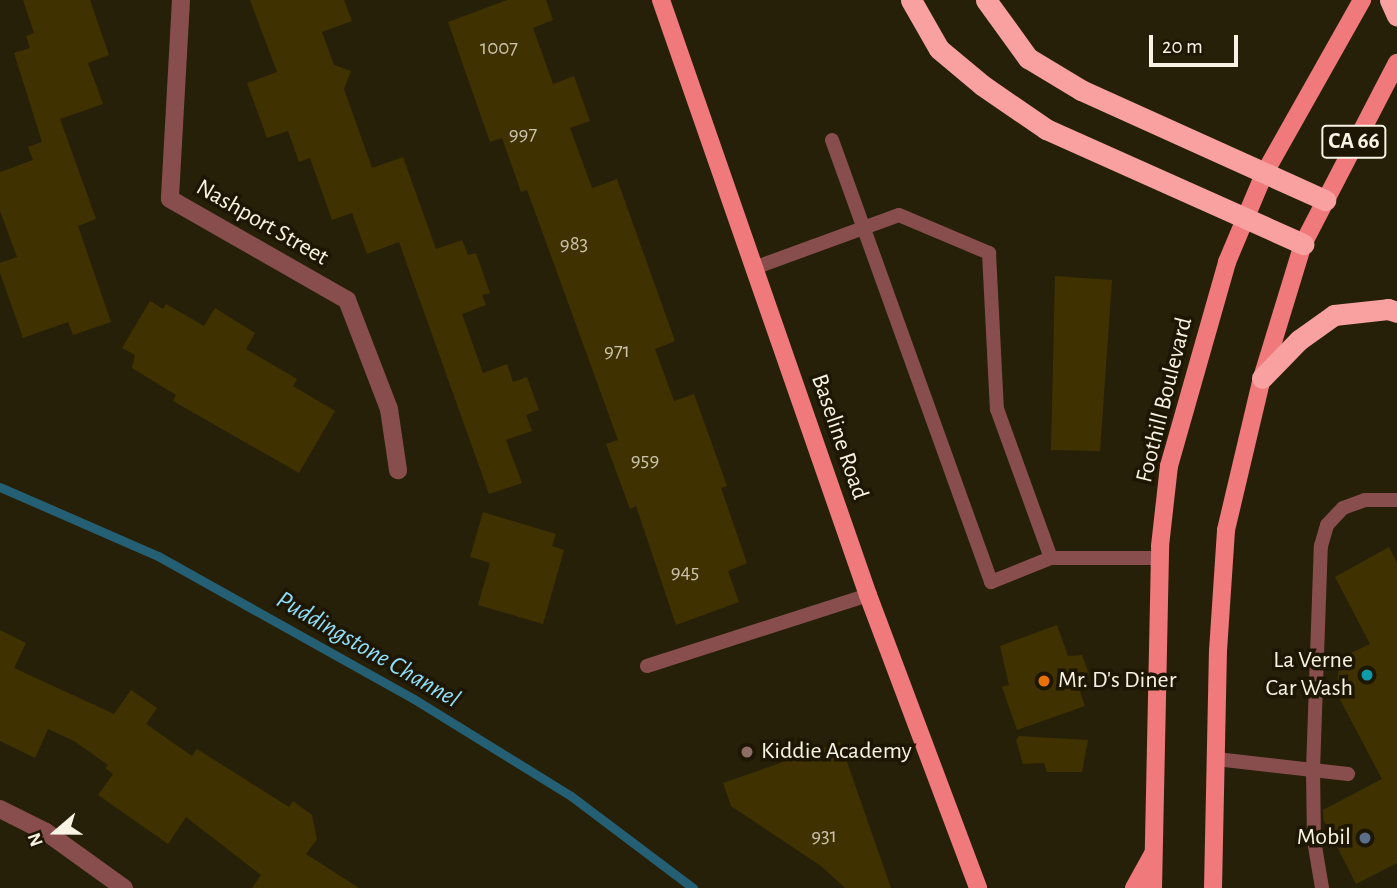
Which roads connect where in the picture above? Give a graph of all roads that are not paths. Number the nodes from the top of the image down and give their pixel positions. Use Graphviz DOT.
graph roads {
  1 [pos="181,0"];
  2 [pos="661,0"];
  3 [pos="911,0"];
  4 [pos="986,0"];
  5 [pos="1362,0"];
  6 [pos="1390,0"];
  7 [pos="1397,16"];
  8 [pos="1397,63"];
  9 [pos="832,140"];
  10 [pos="1264,174"];
  11 [pos="1325,200"];
  12 [pos="1246,218"];
  13 [pos="863,229"];
  14 [pos="1303,244"];
  15 [pos="754,268"];
  16 [pos="1397,312"];
  17 [pos="1262,378"];
  18 [pos="398,470"];
  19 [pos="1397,500"];
  20 [pos="1051,558"];
  21 [pos="1159,558"];
  22 [pos="868,595"];
  23 [pos="648,666"];
  24 [pos="1216,758"];
  25 [pos="1313,770"];
  26 [pos="1348,774"];
  27 [pos="0,809"];
  28 [pos="1155,851"];
  29 [pos="124,888"];
  30 [pos="978,888"];
  31 [pos="1134,888"];
  32 [pos="1153,888"];
  33 [pos="1213,888"];
  34 [pos="1322,888"];
  1 -- 18 [label="street, Nashport Street"];
  2 -- 15 [label="main road, Baseline Road"];
  3 -- 12 [label="highway"];
  4 -- 10 [label="highway"];
  5 -- 10 [label="main road, Foothill Boulevard / CA 66"];
  6 -- 7 [label="highway"];
  8 -- 11 [label="main road, CA 66"];
  9 -- 13 [label="lane"];
  10 -- 11 [label="highway"];
  10 -- 12 [label="main road, Foothill Boulevard"];
  11 -- 14 [label="main road, CA 66"];
  12 -- 14 [label="highway"];
  12 -- 21 [label="main road, Foothill Boulevard"];
  13 -- 15 [label="lane"];
  13 -- 20 [label="lane"];
  13 -- 20 [label="lane"];
  14 -- 17 [label="main road"];
  15 -- 22 [label="main road, Baseline Road"];
  16 -- 17 [label="highway"];
  17 -- 24 [label="main road"];
  19 -- 25 [label="lane"];
  20 -- 21 [label="lane"];
  21 -- 28 [label="main road, Foothill Boulevard"];
  22 -- 23 [label="lane"];
  22 -- 30 [label="main road, Baseline Road"];
  24 -- 25 [label="lane"];
  24 -- 33 [label="main road"];
  25 -- 26 [label="lane"];
  25 -- 34 [label="lane"];
  27 -- 29 [label="street"];
  28 -- 31 [label="main road"];
  28 -- 32 [label="main road, Foothill Boulevard"];
}
